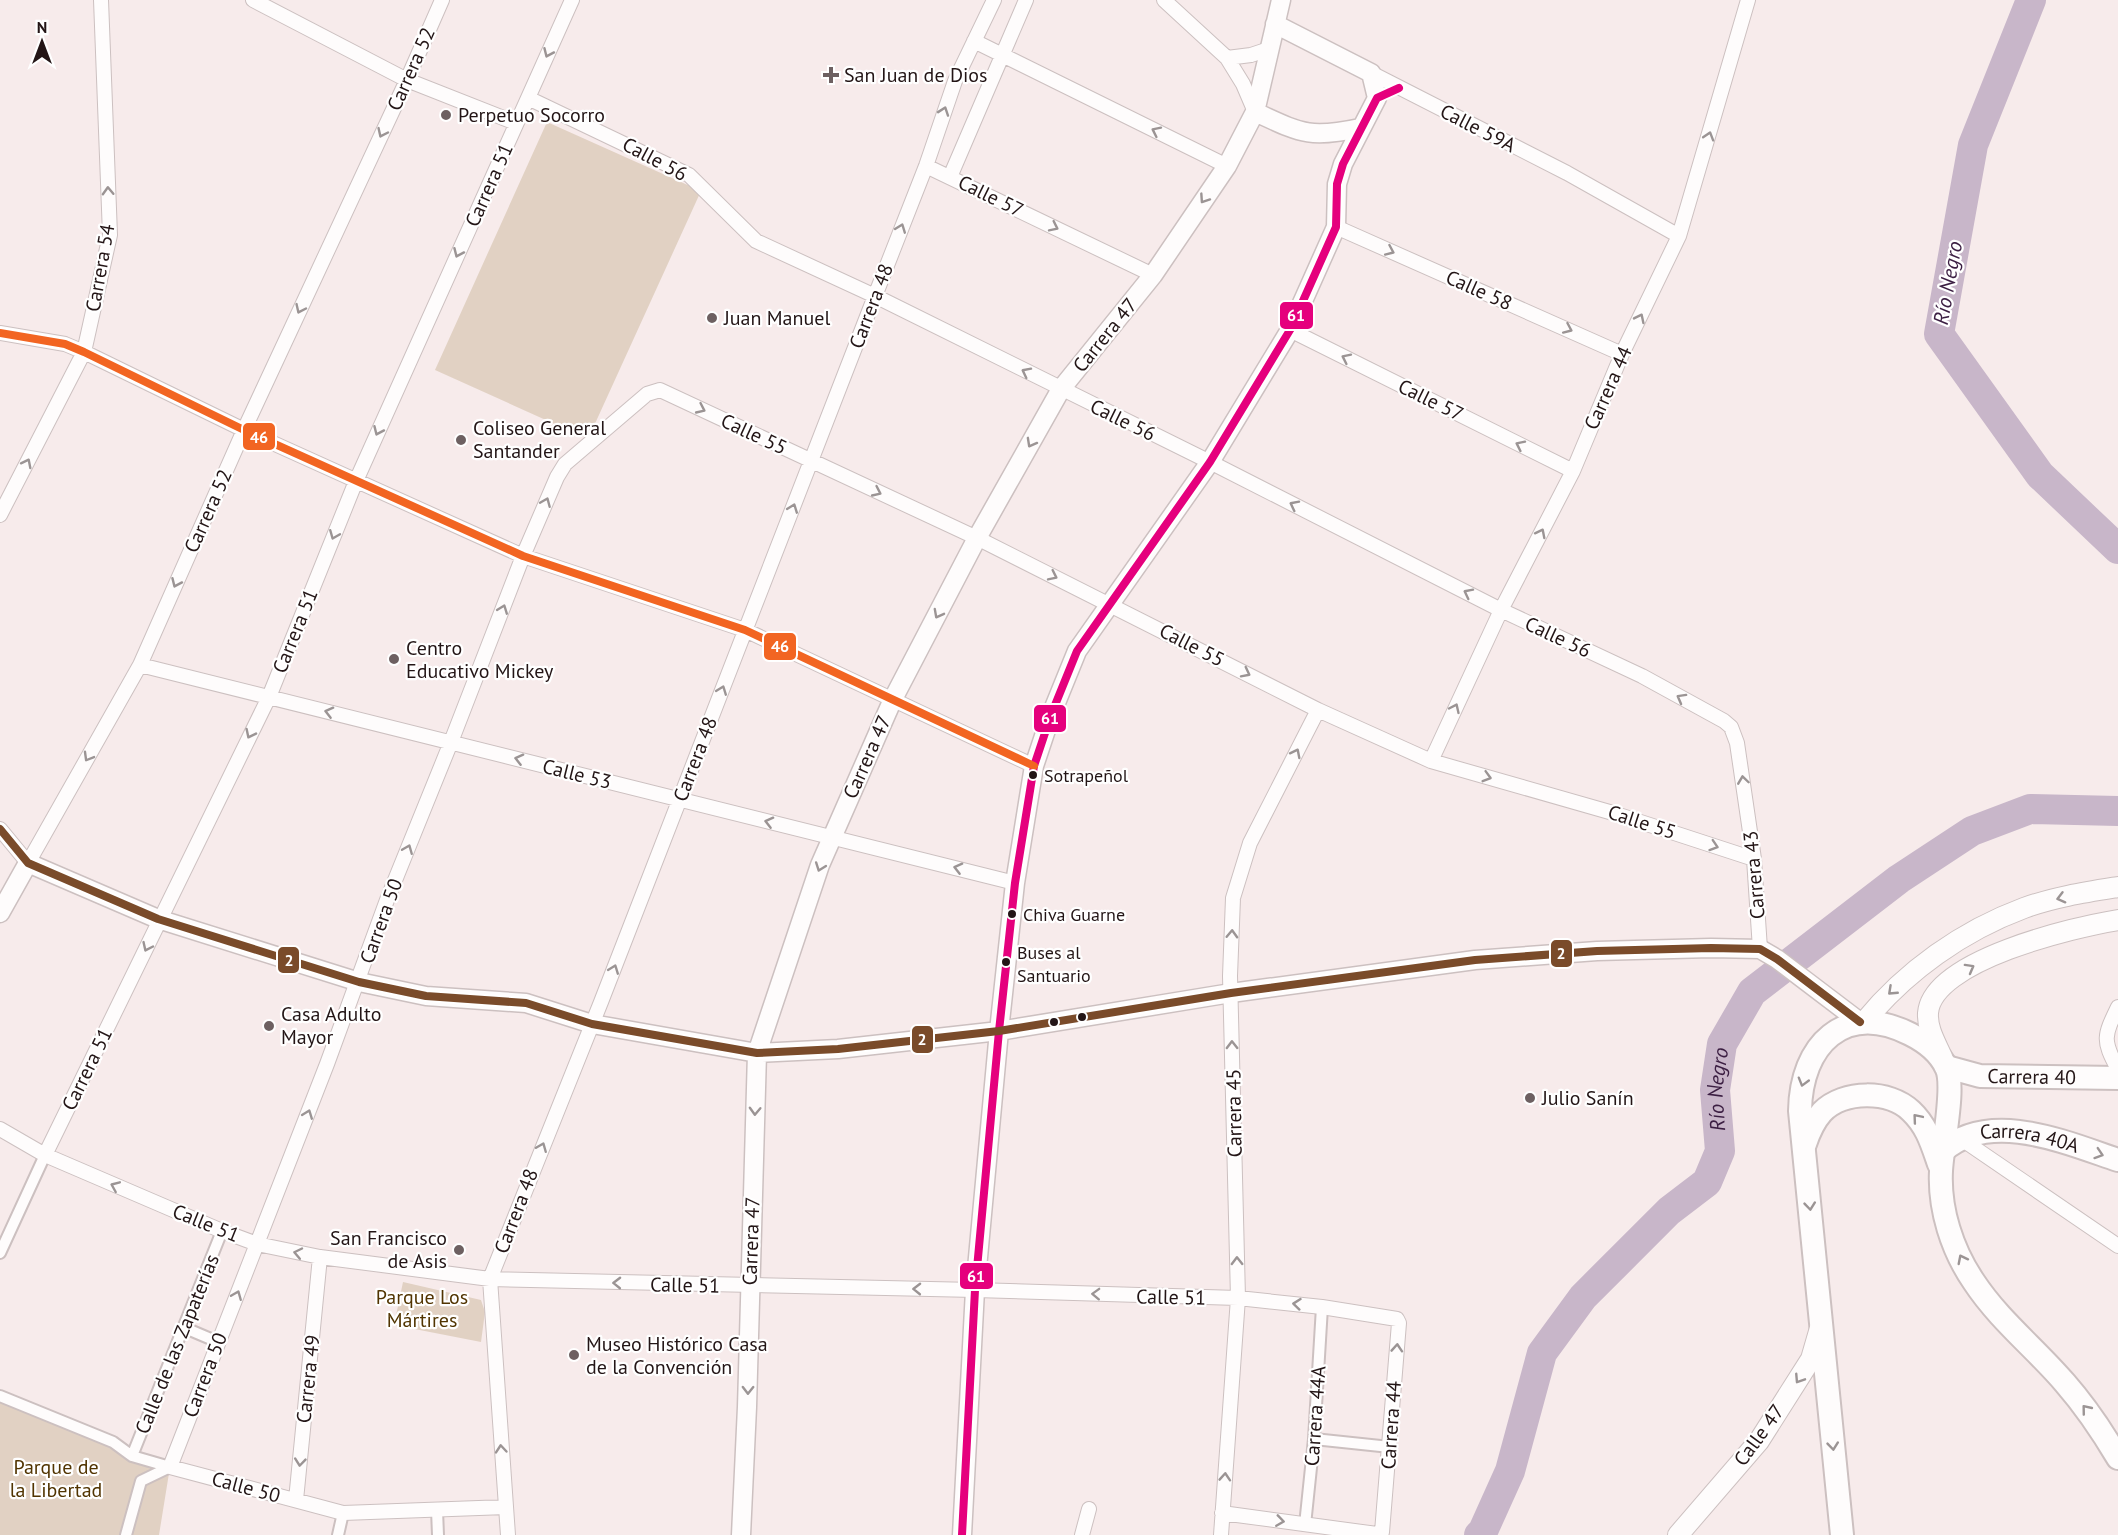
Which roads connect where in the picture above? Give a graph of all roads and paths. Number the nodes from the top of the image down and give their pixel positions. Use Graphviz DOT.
graph roads {
  1 [pos="101,0"];
  2 [pos="253,0"];
  3 [pos="442,0"];
  4 [pos="572,0"];
  5 [pos="994,0"];
  6 [pos="1026,0"];
  7 [pos="1164,0"];
  8 [pos="1281,0"];
  9 [pos="1748,0"];
  10 [pos="1275,24"];
  11 [pos="975,41"];
  12 [pos="1269,49"];
  13 [pos="1001,55"];
  14 [pos="1227,58"];
  15 [pos="1371,73"];
  16 [pos="407,80"];
  17 [pos="1399,88"];
  18 [pos="528,98"];
  19 [pos="1377,98"];
  20 [pos="1256,112"];
  21 [pos="516,123"];
  22 [pos="1360,128"];
  23 [pos="926,166"];
  24 [pos="1227,166"];
  25 [pos="950,177"];
  26 [pos="1336,227"];
  27 [pos="1679,236"];
  28 [pos="1153,275"];
  29 [pos="875,296"];
  30 [pos="1290,330"];
  31 [pos="0,333"];
  32 [pos="84,352"];
  33 [pos="1622,354"];
  34 [pos="1061,389"];
  35 [pos="647,394"];
  36 [pos="244,430"];
  37 [pos="811,461"];
  38 [pos="1210,462"];
  39 [pos="1572,471"];
  40 [pos="356,481"];
  41 [pos="0,515"];
  42 [pos="977,538"];
  43 [pos="523,556"];
  44 [pos="1111,604"];
  45 [pos="1501,610"];
  46 [pos="745,630"];
  47 [pos="140,665"];
  48 [pos="269,697"];
  49 [pos="893,699"];
  50 [pos="1318,710"];
  51 [pos="1731,727"];
  52 [pos="452,742"];
  53 [pos="1431,761"];
  54 [pos="1034,766"];
  55 [pos="679,800"];
  56 [pos="0,829"];
  57 [pos="831,837"];
  58 [pos="1754,859"];
  59 [pos="28,863"];
  60 [pos="1015,883"];
  61 [pos="2118,887"];
  62 [pos="0,913"];
  63 [pos="158,920"];
  64 [pos="2118,920"];
  65 [pos="1760,949"];
  66 [pos="358,982"];
  67 [pos="1231,993"];
  68 [pos="1821,993"];
  69 [pos="2118,1007"];
  70 [pos="1862,1022"];
  71 [pos="592,1024"];
  72 [pos="999,1031"];
  73 [pos="1833,1032"];
  74 [pos="757,1053"];
  75 [pos="1947,1067"];
  76 [pos="2118,1069"];
  77 [pos="2118,1078"];
  78 [pos="0,1129"];
  79 [pos="1804,1148"];
  80 [pos="1948,1153"];
  81 [pos="45,1155"];
  82 [pos="2118,1160"];
  83 [pos="222,1231"];
  84 [pos="257,1244"];
  85 [pos="2118,1246"];
  86 [pos="0,1252"];
  87 [pos="320,1257"];
  88 [pos="489,1279"];
  89 [pos="749,1286"];
  90 [pos="975,1290"];
  91 [pos="1238,1298"];
  92 [pos="1322,1307"];
  93 [pos="1397,1319"];
  94 [pos="1821,1325"];
  95 [pos="185,1328"];
  96 [pos="218,1342"];
  97 [pos="0,1396"];
  98 [pos="1314,1439"];
  99 [pos="1390,1447"];
  100 [pos="132,1456"];
  101 [pos="2118,1458"];
  102 [pos="170,1467"];
  103 [pos="296,1500"];
  104 [pos="506,1507"];
  105 [pos="1089,1509"];
  106 [pos="437,1510"];
  107 [pos="343,1513"];
  108 [pos="1222,1513"];
  109 [pos="1305,1524"];
  110 [pos="126,1535"];
  111 [pos="338,1535"];
  112 [pos="438,1535"];
  113 [pos="508,1535"];
  114 [pos="741,1535"];
  115 [pos="962,1535"];
  116 [pos="1082,1535"];
  117 [pos="1221,1535"];
  118 [pos="1678,1535"];
  119 [pos="1842,1535"];
  32 -- 1 [label="street, Carrera 54, one-way"];
  2 -- 16 [label="street"];
  3 -- 16 [label="street, Carrera 52"];
  4 -- 18 [label="street, Carrera 51, one-way"];
  5 -- 11 [label="street, Carrera 48"];
  6 -- 13 [label="street"];
  7 -- 14 [label="street"];
  8 -- 10 [label="street, Carrera 47"];
  27 -- 9 [label="street, Carrera 44, one-way"];
  10 -- 12 [label="street, Carrera 47"];
  10 -- 15 [label="street, Calle 59A"];
  11 -- 13 [label="street"];
  23 -- 11 [label="street, Carrera 48, one-way"];
  12 -- 14 [label="street"];
  12 -- 20 [label="street, Carrera 47"];
  24 -- 13 [label="street, one-way"];
  13 -- 25 [label="street"];
  14 -- 20 [label="street"];
  15 -- 17 [label="street, Calle 59A"];
  15 -- 19 [label="street"];
  16 -- 21 [label="street"];
  16 -- 36 [label="street, Carrera 52, one-way"];
  17 -- 19 [label="street"];
  17 -- 27 [label="street, Calle 59A"];
  18 -- 21 [label="street, Carrera 51"];
  18 -- 29 [label="street, Calle 56"];
  19 -- 22 [label="street"];
  20 -- 22 [label="street"];
  20 -- 24 [label="street, Carrera 47"];
  21 -- 40 [label="street, Carrera 51, one-way"];
  22 -- 26 [label="street"];
  23 -- 25 [label="street, Calle 57"];
  29 -- 23 [label="street, Carrera 48, one-way"];
  24 -- 28 [label="street, Carrera 47, one-way"];
  25 -- 28 [label="street, Calle 57, one-way"];
  26 -- 30 [label="street"];
  26 -- 33 [label="street, Calle 58, one-way"];
  33 -- 27 [label="street, Carrera 44, one-way"];
  28 -- 34 [label="street, Carrera 47"];
  34 -- 29 [label="street, Calle 56, one-way"];
  29 -- 37 [label="street, Carrera 48"];
  30 -- 38 [label="street"];
  39 -- 30 [label="street, Calle 57, one-way"];
  31 -- 32 [label="street"];
  32 -- 36 [label="street"];
  41 -- 32 [label="street, Carrera 54, one-way"];
  33 -- 39 [label="street, Carrera 44"];
  34 -- 38 [label="street, Calle 56"];
  34 -- 42 [label="street, Carrera 47, one-way"];
  35 -- 37 [label="street, Calle 55, one-way"];
  43 -- 35 [label="street, Carrera 50, one-way"];
  36 -- 40 [label="street"];
  36 -- 47 [label="street, Carrera 52, one-way"];
  37 -- 42 [label="street, Calle 55, one-way"];
  46 -- 37 [label="street, Carrera 48, one-way"];
  38 -- 44 [label="street"];
  45 -- 38 [label="street, Calle 56, one-way"];
  45 -- 39 [label="street, Carrera 44, one-way"];
  40 -- 43 [label="street"];
  40 -- 48 [label="street, Carrera 51, one-way"];
  42 -- 44 [label="street, Calle 55, one-way"];
  42 -- 49 [label="street, Carrera 47, one-way"];
  43 -- 46 [label="street"];
  52 -- 43 [label="street, Carrera 50, one-way"];
  44 -- 50 [label="street, Calle 55, one-way"];
  44 -- 54 [label="street"];
  51 -- 45 [label="street, Calle 56, one-way"];
  53 -- 45 [label="street, Carrera 44, one-way"];
  46 -- 49 [label="street"];
  55 -- 46 [label="street, Carrera 48, one-way"];
  47 -- 48 [label="street, Calle 53"];
  47 -- 59 [label="street, Carrera 52, one-way"];
  52 -- 48 [label="street, Calle 53, one-way"];
  48 -- 63 [label="street, Carrera 51, one-way"];
  49 -- 54 [label="street"];
  49 -- 57 [label="street, Carrera 47"];
  50 -- 53 [label="street, Calle 55"];
  67 -- 50 [label="street, Carrera 45, one-way"];
  58 -- 51 [label="street, Carrera 43, one-way"];
  55 -- 52 [label="street, Calle 53, one-way"];
  66 -- 52 [label="street, Carrera 50, one-way"];
  53 -- 58 [label="street, Calle 55, one-way"];
  54 -- 60 [label="street"];
  57 -- 55 [label="street, Calle 53, one-way"];
  71 -- 55 [label="street, Carrera 48, one-way"];
  56 -- 59 [label="street"];
  60 -- 57 [label="street, Calle 53, one-way"];
  57 -- 74 [label="street, Carrera 47, one-way"];
  58 -- 65 [label="street, Carrera 43"];
  59 -- 62 [label="street, Carrera 52"];
  59 -- 63 [label="street"];
  60 -- 72 [label="street"];
  61 -- 70 [label="main road, one-way"];
  63 -- 66 [label="street"];
  63 -- 81 [label="street, Carrera 51, one-way"];
  75 -- 64 [label="main road, one-way"];
  65 -- 67 [label="street"];
  65 -- 68 [label="street"];
  66 -- 71 [label="street"];
  84 -- 66 [label="street, Carrera 50, one-way"];
  67 -- 72 [label="street"];
  91 -- 67 [label="street, Carrera 45, one-way"];
  68 -- 70 [label="street"];
  68 -- 73 [label="street"];
  69 -- 76 [label="street"];
  70 -- 73 [label="main road"];
  70 -- 75 [label="main road"];
  71 -- 74 [label="street"];
  88 -- 71 [label="street, Carrera 48, one-way"];
  72 -- 74 [label="street"];
  72 -- 90 [label="street"];
  73 -- 79 [label="main road, one-way"];
  74 -- 89 [label="street, Carrera 47, one-way"];
  75 -- 77 [label="main road, Carrera 40"];
  75 -- 80 [label="main road"];
  78 -- 81 [label="street, Calle 51"];
  80 -- 79 [label="main road, one-way"];
  79 -- 94 [label="main road, one-way"];
  80 -- 82 [label="main road, Carrera 40A, one-way"];
  80 -- 85 [label="street"];
  101 -- 80 [label="main road, one-way"];
  83 -- 81 [label="street, Calle 51, one-way"];
  81 -- 86 [label="street, Carrera 51"];
  83 -- 84 [label="street, Calle 51"];
  83 -- 95 [label="street, Calle de las Zapaterías"];
  87 -- 84 [label="street, Calle 51, one-way"];
  96 -- 84 [label="street, Carrera 50, one-way"];
  87 -- 88 [label="street, Calle 51"];
  87 -- 103 [label="street, Carrera 49, one-way"];
  89 -- 88 [label="street, Calle 51, one-way"];
  104 -- 88 [label="street, Carrera 48, one-way"];
  90 -- 89 [label="street, Calle 51, one-way"];
  89 -- 114 [label="street, Carrera 47, one-way"];
  91 -- 90 [label="street, Calle 51, one-way"];
  90 -- 115 [label="street"];
  92 -- 91 [label="street, Calle 51, one-way"];
  108 -- 91 [label="street, Carrera 45, one-way"];
  92 -- 93 [label="street, Calle 51"];
  92 -- 98 [label="street, Carrera 44A"];
  99 -- 93 [label="street, Carrera 44, one-way"];
  94 -- 118 [label="main road, Calle 47, one-way"];
  94 -- 119 [label="main road, one-way"];
  95 -- 96 [label="street"];
  95 -- 100 [label="street, Calle de las Zapaterías"];
  96 -- 102 [label="street, Carrera 50"];
  97 -- 100 [label="street, Calle 50"];
  98 -- 99 [label="street"];
  98 -- 109 [label="street, Carrera 44A"];
  99 -- 109 [label="street, Carrera 44"];
  100 -- 102 [label="street, Calle 50"];
  102 -- 103 [label="street, Calle 50"];
  102 -- 110 [label="street"];
  103 -- 107 [label="street, Calle 50"];
  104 -- 106 [label="street, Calle 50"];
  104 -- 113 [label="street, Carrera 48"];
  105 -- 116 [label="street"];
  106 -- 107 [label="street, Calle 50"];
  106 -- 112 [label="street"];
  107 -- 111 [label="street"];
  108 -- 109 [label="street, one-way"];
  108 -- 117 [label="street, Carrera 45"];
}
